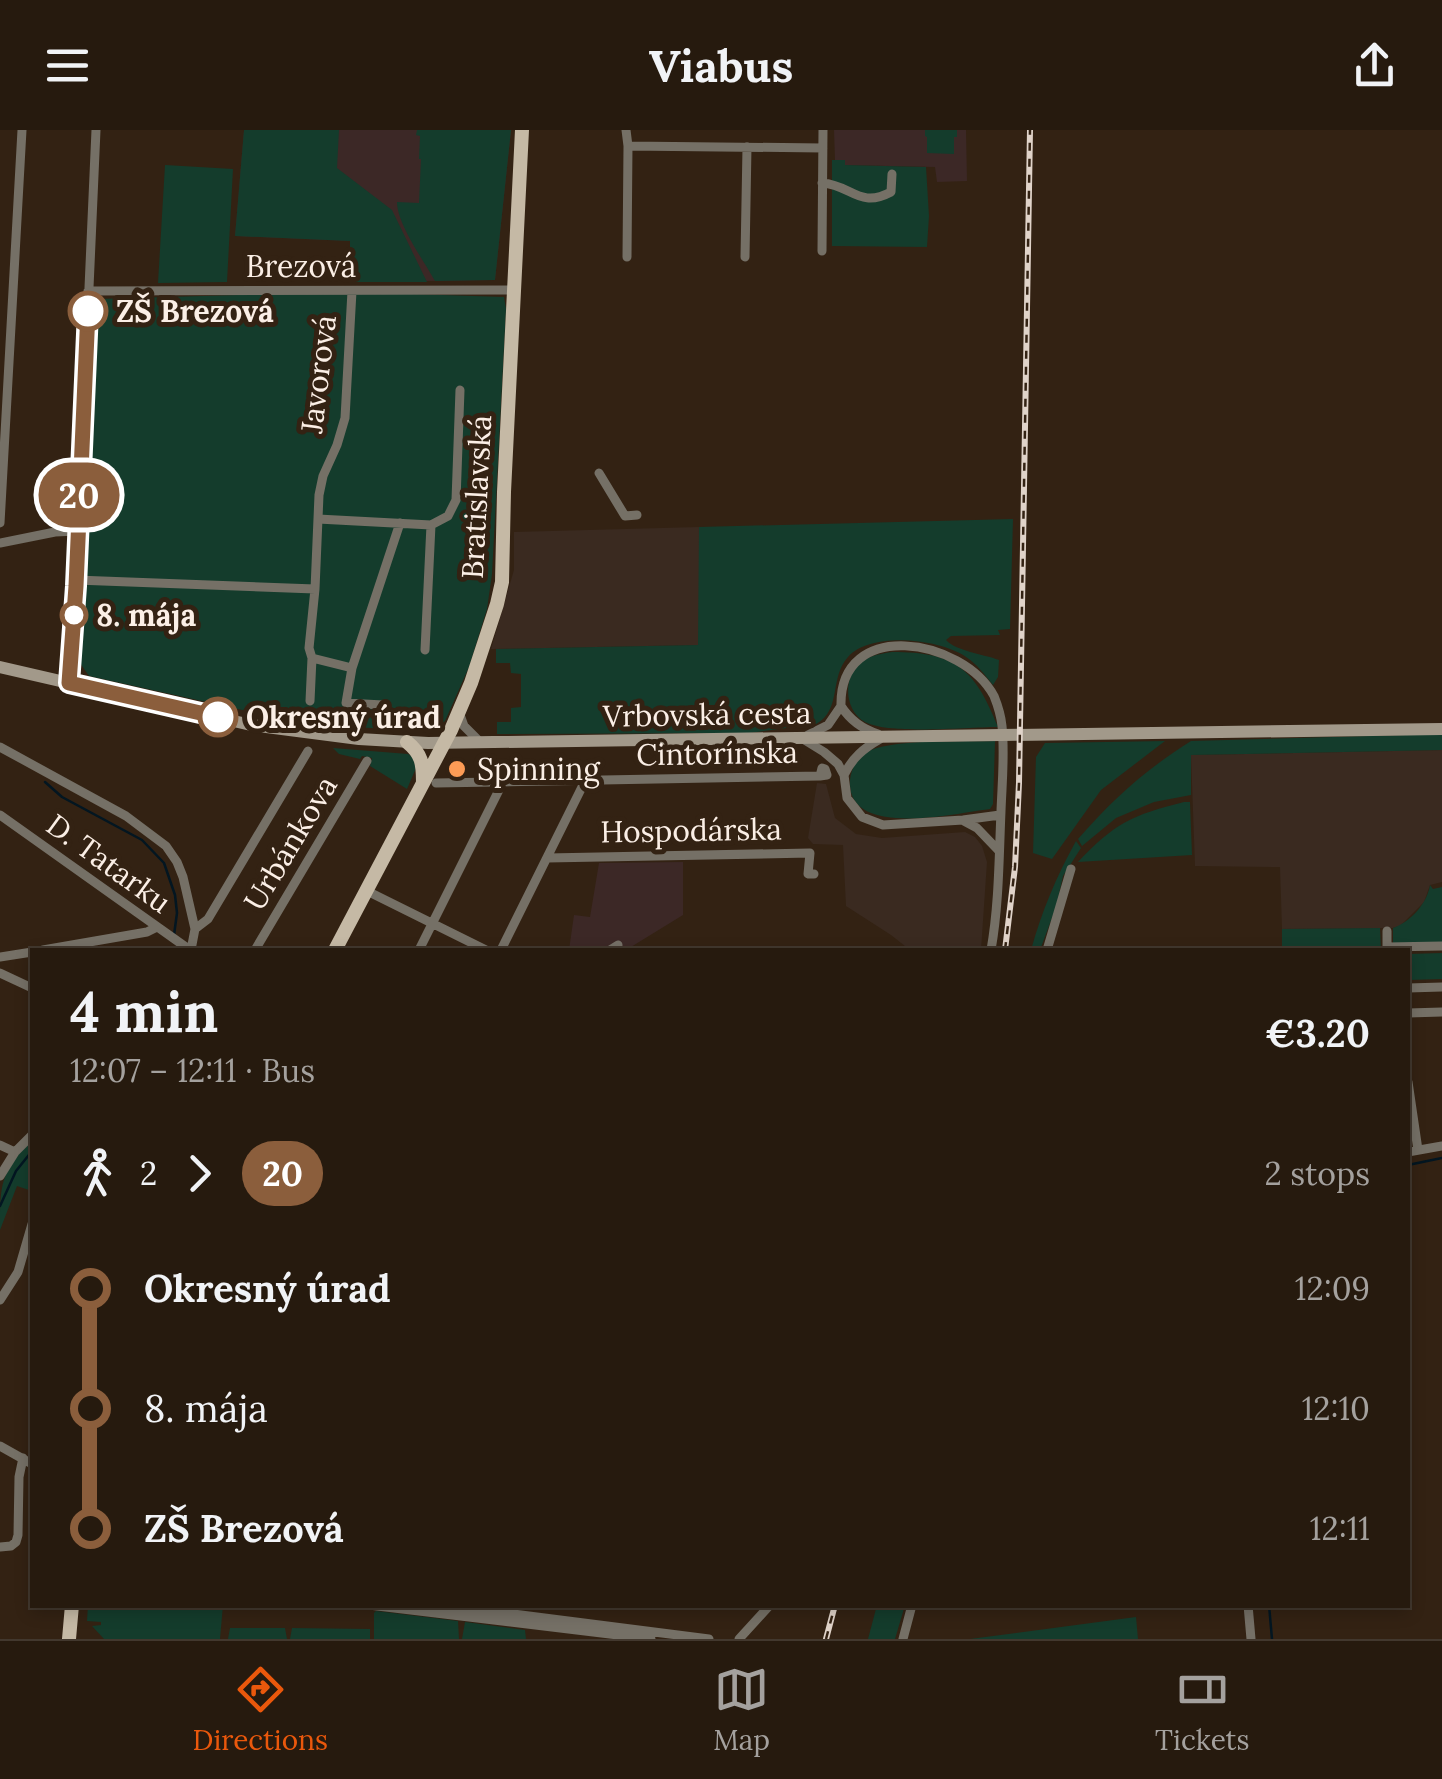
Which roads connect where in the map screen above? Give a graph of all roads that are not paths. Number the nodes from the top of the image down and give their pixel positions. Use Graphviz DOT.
graph roads {
  1 [pos="22,130"];
  2 [pos="96,130"];
  3 [pos="522,130"];
  4 [pos="626,130"];
  5 [pos="823,130"];
  6 [pos="628,146"];
  7 [pos="748,147"];
  8 [pos="822,148"];
  9 [pos="892,174"];
  10 [pos="822,184"];
  11 [pos="822,251"];
  12 [pos="627,256"];
  13 [pos="745,257"];
  14 [pos="14,286"];
  15 [pos="0,290"];
  16 [pos="513,290"];
  17 [pos="88,291"];
  18 [pos="352,291"];
  19 [pos="460,390"];
  20 [pos="599,474"];
  21 [pos="637,515"];
  22 [pos="318,519"];
  23 [pos="0,523"];
  24 [pos="400,523"];
  25 [pos="431,525"];
  26 [pos="77,531"];
  27 [pos="0,543"];
  28 [pos="76,580"];
  29 [pos="315,589"];
  30 [pos="425,650"];
  31 [pos="312,658"];
  32 [pos="0,667"];
  33 [pos="352,668"];
  34 [pos="69,683"];
  35 [pos="310,700"];
  36 [pos="384,706"];
  37 [pos="841,706"];
  38 [pos="459,712"];
  39 [pos="1442,728"];
  40 [pos="885,736"];
  41 [pos="801,738"];
  42 [pos="407,742"];
  43 [pos="480,742"];
  44 [pos="444,744"];
  45 [pos="0,748"];
  46 [pos="308,751"];
  47 [pos="367,761"];
  48 [pos="844,775"];
  49 [pos="820,776"];
  50 [pos="585,780"];
  51 [pos="503,782"];
  52 [pos="429,783"];
  53 [pos="0,815"];
  54 [pos="1000,815"];
  55 [pos="962,820"];
  56 [pos="1000,851"];
  57 [pos="547,858"];
  58 [pos="1071,870"];
  59 [pos="814,874"];
  60 [pos="364,890"];
  61 [pos="432,924"];
  62 [pos="195,929"];
  63 [pos="158,930"];
  64 [pos="1387,931"];
  65 [pos="1442,946"];
  66 [pos="55,948"];
  67 [pos="187,948"];
  68 [pos="257,948"];
  69 [pos="336,948"];
  70 [pos="420,948"];
  71 [pos="482,948"];
  72 [pos="502,948"];
  73 [pos="991,948"];
  74 [pos="1048,948"];
  75 [pos="1387,948"];
  76 [pos="1405,948"];
  77 [pos="30,952"];
  78 [pos="0,957"];
  79 [pos="0,973"];
  80 [pos="30,987"];
  81 [pos="1442,987"];
  82 [pos="1410,988"];
  83 [pos="1442,1012"];
  84 [pos="1410,1013"];
  85 [pos="1410,1110"];
  86 [pos="30,1137"];
  87 [pos="0,1145"];
  88 [pos="1442,1146"];
  89 [pos="1413,1151"];
  90 [pos="15,1152"];
  91 [pos="0,1176"];
  92 [pos="30,1231"];
  93 [pos="0,1300"];
  94 [pos="0,1446"];
  95 [pos="28,1461"];
  96 [pos="0,1547"];
  97 [pos="72,1608"];
  98 [pos="417,1608"];
  99 [pos="467,1608"];
  100 [pos="767,1608"];
  101 [pos="911,1608"];
  102 [pos="1248,1608"];
  103 [pos="517,1614"];
  104 [pos="69,1639"];
  105 [pos="651,1639"];
  106 [pos="709,1639"];
  107 [pos="738,1639"];
  108 [pos="903,1639"];
  109 [pos="1250,1639"];
  1 -- 14 [label="street"];
  2 -- 17 [label="street"];
  3 -- 16 [label="main road, Bratislavská"];
  4 -- 6 [label="street"];
  5 -- 8 [label="street"];
  6 -- 7 [label="street"];
  6 -- 12 [label="street"];
  7 -- 8 [label="street"];
  7 -- 13 [label="street"];
  8 -- 10 [label="street"];
  9 -- 10 [label="street"];
  10 -- 11 [label="street"];
  14 -- 15 [label="street"];
  14 -- 23 [label="street"];
  16 -- 18 [label="street, Brezová"];
  16 -- 38 [label="main road, Bratislavská"];
  17 -- 18 [label="street, Brezová"];
  17 -- 26 [label="street"];
  18 -- 22 [label="street, Javorová"];
  19 -- 25 [label="street, Bratislavská"];
  20 -- 21 [label="street"];
  22 -- 24 [label="street"];
  22 -- 29 [label="street, Javorová"];
  24 -- 25 [label="street"];
  24 -- 33 [label="street"];
  25 -- 30 [label="street, Bratislavská"];
  26 -- 27 [label="street"];
  26 -- 28 [label="street"];
  28 -- 29 [label="street"];
  28 -- 34 [label="street"];
  29 -- 31 [label="street, Javorová"];
  31 -- 33 [label="street"];
  31 -- 35 [label="street, Javorová"];
  32 -- 34 [label="main road, Vrbovská cesta"];
  33 -- 36 [label="street"];
  34 -- 42 [label="main road, Vrbovská cesta"];
  37 -- 40 [label="street"];
  37 -- 41 [label="street"];
  37 -- 54 [label="street"];
  38 -- 43 [label="street"];
  38 -- 44 [label="main road, Bratislavská"];
  39 -- 40 [label="main road, Vrbovská cesta"];
  40 -- 41 [label="main road, Vrbovská cesta"];
  40 -- 48 [label="street"];
  41 -- 43 [label="main road, Vrbovská cesta"];
  41 -- 48 [label="street"];
  42 -- 44 [label="main road, Vrbovská cesta"];
  42 -- 52 [label="main road"];
  43 -- 44 [label="main road, Vrbovská cesta"];
  44 -- 52 [label="main road, Bratislavská"];
  45 -- 62 [label="street"];
  46 -- 62 [label="street"];
  47 -- 68 [label="street, Urbánkova"];
  48 -- 55 [label="street"];
  49 -- 50 [label="street, Cintorínska"];
  50 -- 51 [label="street, Cintorínska"];
  50 -- 57 [label="street"];
  51 -- 52 [label="street, Cintorínska"];
  51 -- 61 [label="street"];
  52 -- 60 [label="main road, Bratislavská"];
  53 -- 63 [label="street, D. Tatarku"];
  54 -- 55 [label="street"];
  54 -- 56 [label="street"];
  55 -- 56 [label="street"];
  56 -- 73 [label="street"];
  57 -- 59 [label="street, Hospodárska"];
  57 -- 72 [label="street"];
  58 -- 74 [label="street"];
  60 -- 61 [label="street"];
  60 -- 69 [label="main road, Bratislavská"];
  61 -- 70 [label="street"];
  61 -- 71 [label="street"];
  62 -- 67 [label="street"];
  63 -- 66 [label="street"];
  63 -- 67 [label="street, D. Tatarku"];
  64 -- 75 [label="street"];
  65 -- 76 [label="street"];
  77 -- 78 [label="street"];
  79 -- 80 [label="street"];
  81 -- 82 [label="street"];
  83 -- 84 [label="street"];
  85 -- 89 [label="street"];
  86 -- 90 [label="street"];
  87 -- 90 [label="street"];
  88 -- 89 [label="street"];
  90 -- 91 [label="street"];
  92 -- 93 [label="street"];
  94 -- 95 [label="street"];
  95 -- 96 [label="street"];
  97 -- 104 [label="main road"];
  98 -- 103 [label="street"];
  99 -- 103 [label="street"];
  100 -- 107 [label="street"];
  101 -- 108 [label="street"];
  102 -- 109 [label="street"];
  103 -- 105 [label="street"];
  103 -- 106 [label="street"];
}
